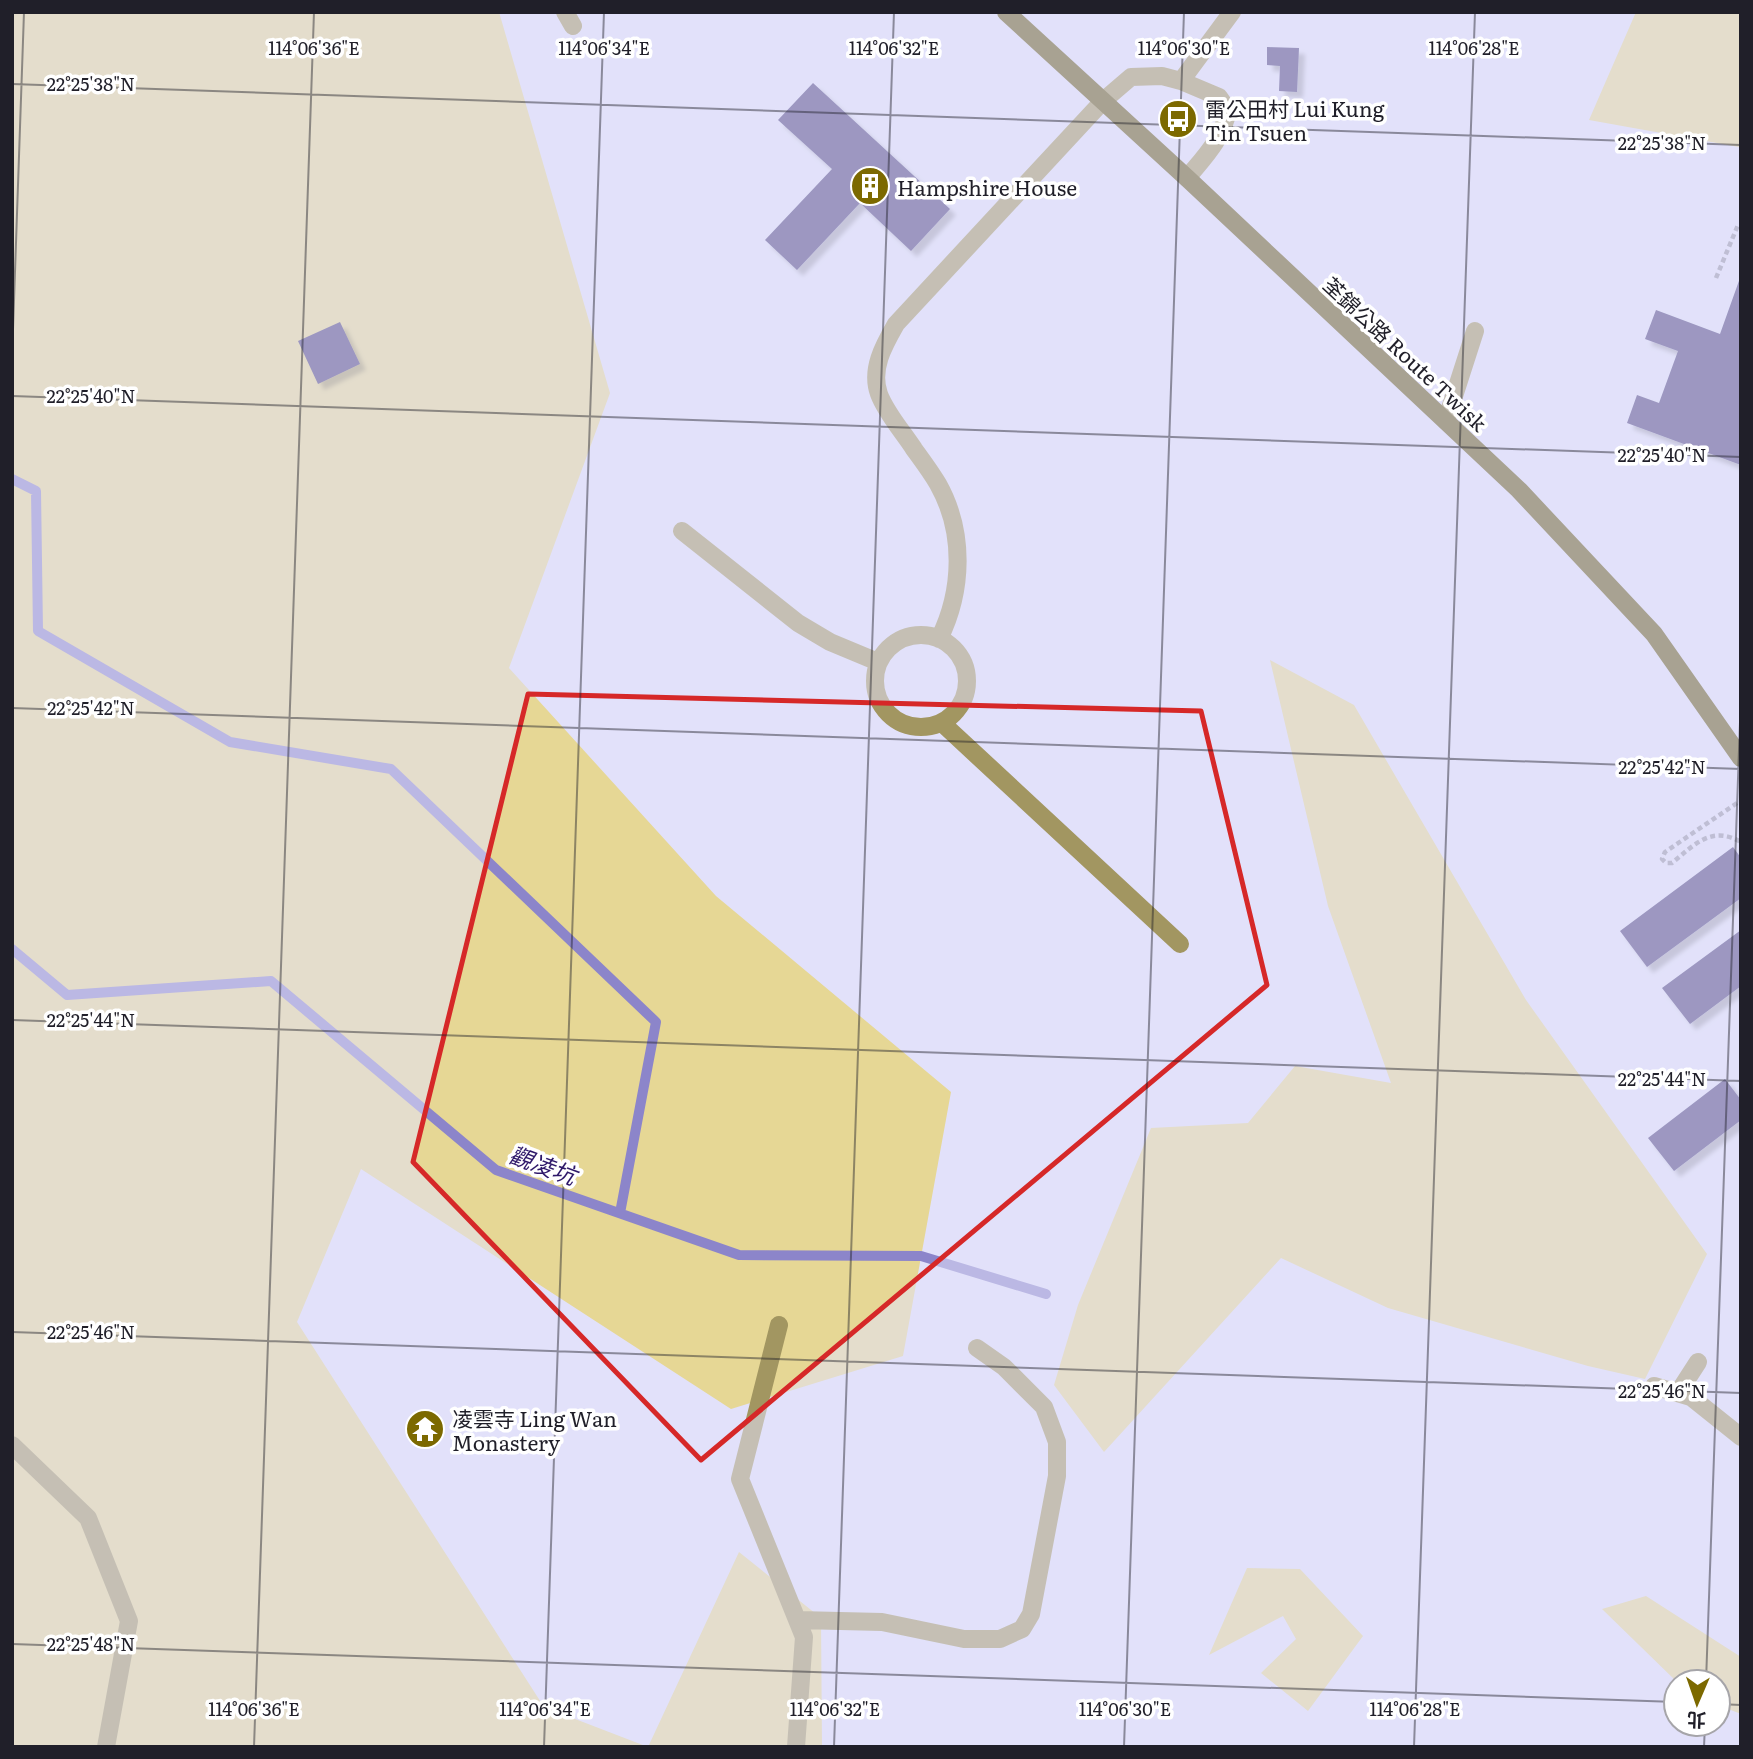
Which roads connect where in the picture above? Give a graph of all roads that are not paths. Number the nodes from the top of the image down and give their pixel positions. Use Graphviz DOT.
graph roads {
  1 [pos="1006,12"];
  2 [pos="1232,12"];
  3 [pos="1181,81"];
  4 [pos="1103,101"];
  5 [pos="1187,178"];
  6 [pos="1475,331"];
  7 [pos="1446,421"];
  8 [pos="682,531"];
  9 [pos="939,639"];
  10 [pos="878,662"];
  11 [pos="942,723"];
  12 [pos="1741,758"];
  13 [pos="1180,944"];
  14 [pos="779,1325"];
  15 [pos="977,1348"];
  16 [pos="1698,1362"];
  17 [pos="1654,1386"];
  18 [pos="1678,1393"];
  19 [pos="1741,1437"];
  20 [pos="12,1445"];
  21 [pos="797,1620"];
  22 [pos="106,1747"];
  23 [pos="796,1747"];
  1 -- 4 [label="main road, 荃錦公路 Route Twisk"];
  2 -- 3 [label="lane"];
  3 -- 4 [label="lane"];
  3 -- 5 [label="lane"];
  4 -- 5 [label="main road, 荃錦公路 Route Twisk"];
  4 -- 9 [label="lane"];
  5 -- 7 [label="main road, 荃錦公路 Route Twisk"];
  6 -- 7 [label="lane"];
  7 -- 12 [label="main road, 荃錦公路 Route Twisk"];
  8 -- 10 [label="lane"];
  9 -- 10 [label="lane"];
  9 -- 11 [label="lane"];
  10 -- 11 [label="lane"];
  11 -- 13 [label="lane"];
  14 -- 21 [label="lane"];
  15 -- 21 [label="lane"];
  16 -- 18 [label="lane"];
  17 -- 18 [label="lane"];
  18 -- 19 [label="lane"];
  20 -- 22 [label="lane"];
  21 -- 23 [label="lane"];
}
